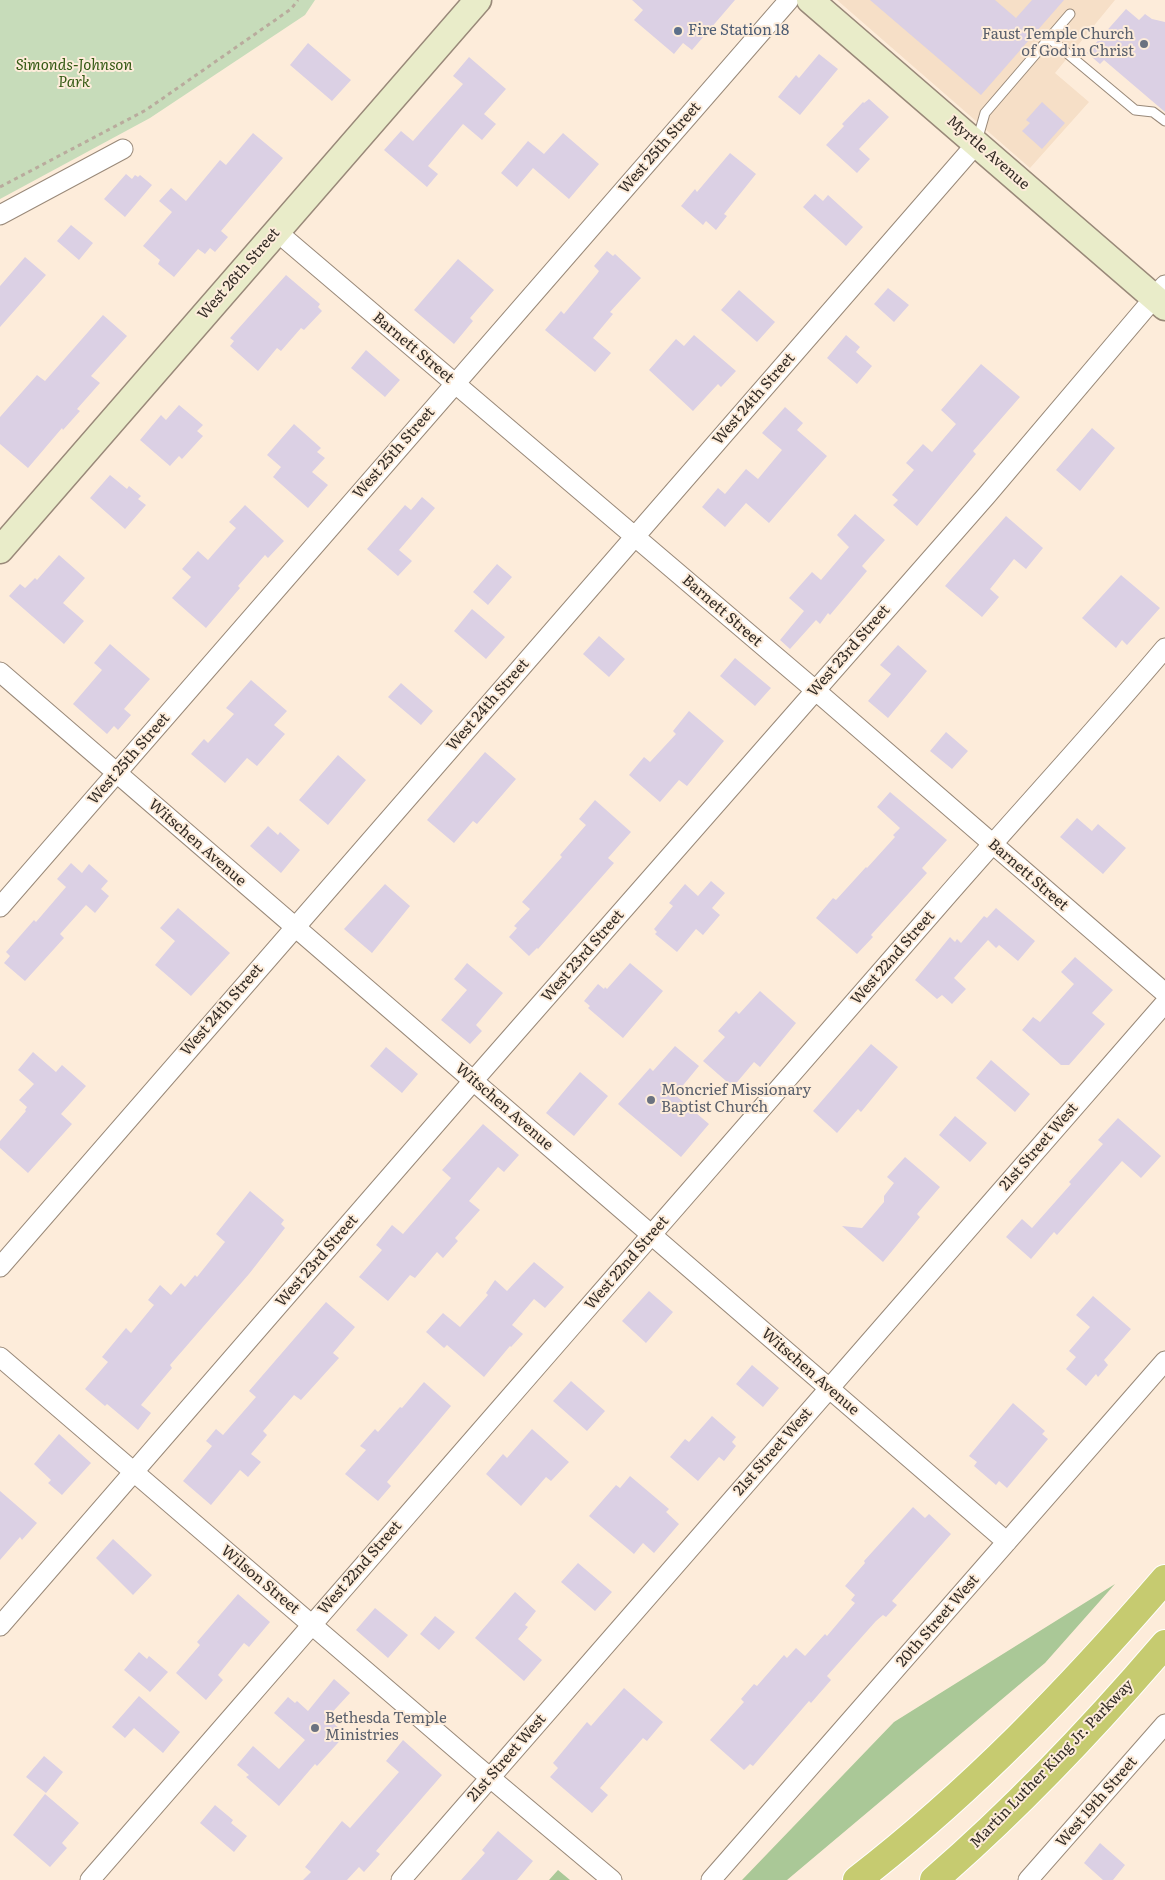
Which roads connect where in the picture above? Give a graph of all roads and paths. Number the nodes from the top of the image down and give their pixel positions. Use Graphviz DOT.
graph roads {
  1 [pos="298,0"];
  2 [pos="478,0"];
  3 [pos="789,0"];
  4 [pos="810,0"];
  5 [pos="1070,14"];
  6 [pos="1049,38"];
  7 [pos="1165,121"];
  8 [pos="976,143"];
  9 [pos="123,149"];
  10 [pos="0,187"];
  11 [pos="0,215"];
  12 [pos="276,231"];
  13 [pos="1161,297"];
  14 [pos="455,384"];
  15 [pos="635,536"];
  16 [pos="0,550"];
  17 [pos="1165,648"];
  18 [pos="0,672"];
  19 [pos="815,690"];
  20 [pos="116,773"];
  21 [pos="992,844"];
  22 [pos="0,907"];
  23 [pos="295,927"];
  24 [pos="1165,993"];
  25 [pos="1165,1003"];
  26 [pos="474,1081"];
  27 [pos="652,1235"];
  28 [pos="0,1267"];
  29 [pos="0,1357"];
  30 [pos="1165,1361"];
  31 [pos="829,1388"];
  32 [pos="134,1472"];
  33 [pos="1007,1542"];
  34 [pos="1165,1579"];
  35 [pos="311,1624"];
  36 [pos="0,1626"];
  37 [pos="1165,1644"];
  38 [pos="1165,1724"];
  39 [pos="490,1778"];
  40 [pos="948,1804"];
  41 [pos="90,1880"];
  42 [pos="401,1880"];
  43 [pos="612,1880"];
  44 [pos="711,1880"];
  45 [pos="857,1880"];
  46 [pos="871,1880"];
  47 [pos="934,1880"];
  48 [pos="1028,1880"];
  1 -- 10 [label="path"];
  2 -- 12 [label="main road, West 26th Street"];
  3 -- 14 [label="street, West 25th Street"];
  4 -- 8 [label="main road, Myrtle Avenue"];
  5 -- 6 [label="lane"];
  6 -- 7 [label="lane"];
  6 -- 8 [label="lane"];
  8 -- 13 [label="main road, Myrtle Avenue"];
  8 -- 15 [label="street, West 24th Street"];
  9 -- 11 [label="street"];
  12 -- 14 [label="street, Barnett Street"];
  12 -- 16 [label="main road, West 26th Street"];
  13 -- 19 [label="street, West 23rd Street"];
  14 -- 15 [label="street, Barnett Street"];
  14 -- 20 [label="street, West 25th Street"];
  15 -- 19 [label="street, Barnett Street"];
  15 -- 23 [label="street, West 24th Street"];
  17 -- 21 [label="street, West 22nd Street"];
  18 -- 20 [label="street, Witschen Avenue"];
  19 -- 21 [label="street, Barnett Street"];
  19 -- 26 [label="street, West 23rd Street"];
  20 -- 22 [label="street, West 25th Street"];
  20 -- 23 [label="street, Witschen Avenue"];
  21 -- 24 [label="street, Barnett Street"];
  21 -- 27 [label="street, West 22nd Street"];
  23 -- 26 [label="street, Witschen Avenue"];
  23 -- 28 [label="street, West 24th Street"];
  25 -- 31 [label="street, 21st Street West"];
  26 -- 27 [label="street, Witschen Avenue"];
  26 -- 32 [label="street, West 23rd Street"];
  27 -- 31 [label="street, Witschen Avenue"];
  27 -- 35 [label="street, West 22nd Street"];
  29 -- 32 [label="street, Wilson Street"];
  30 -- 33 [label="street, 20th Street West"];
  31 -- 33 [label="street, Witschen Avenue"];
  31 -- 39 [label="street, 21st Street West"];
  32 -- 35 [label="street, Wilson Street"];
  32 -- 36 [label="street, West 23rd Street"];
  33 -- 44 [label="street, 20th Street West"];
  34 -- 40 [label="highway"];
  35 -- 39 [label="street, Wilson Street"];
  35 -- 41 [label="street, West 22nd Street"];
  37 -- 47 [label="highway, Martin Luther King Jr. Parkway"];
  38 -- 48 [label="street, West 19th Street"];
  39 -- 42 [label="street, 21st Street West"];
  39 -- 43 [label="street, Wilson Street"];
  40 -- 45 [label="highway"];
  40 -- 46 [label="highway"];
}
